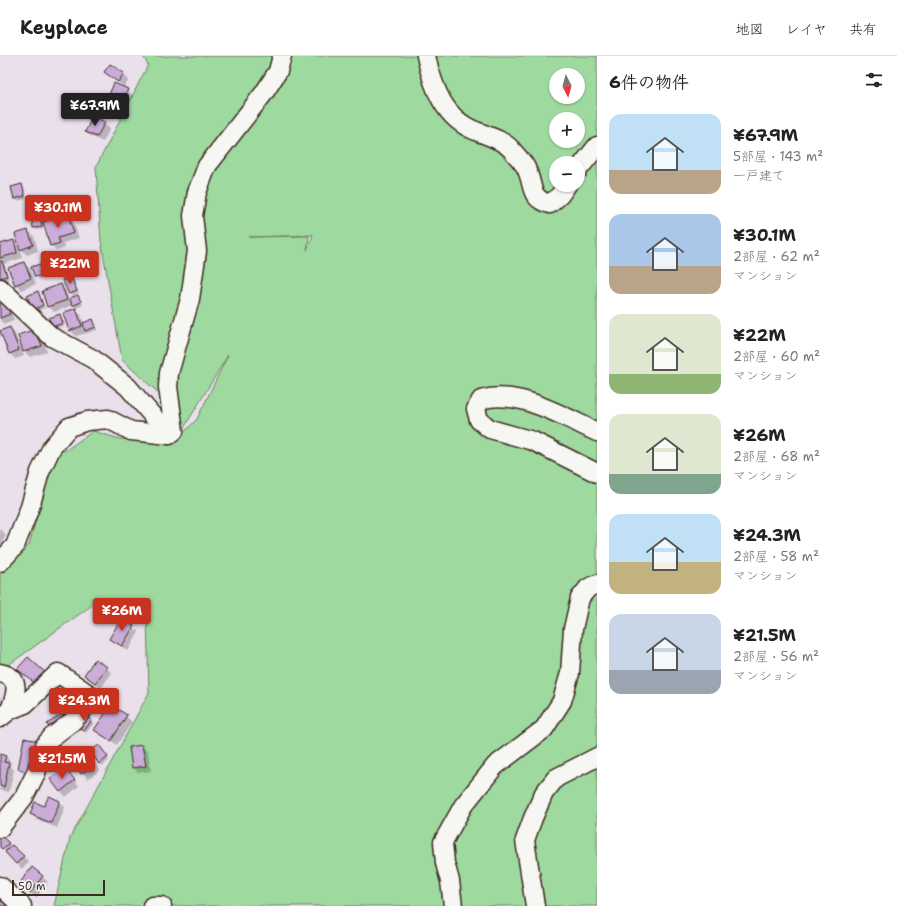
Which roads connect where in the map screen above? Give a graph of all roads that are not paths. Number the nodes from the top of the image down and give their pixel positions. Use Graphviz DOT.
graph roads {
  1 [pos="282,56"];
  2 [pos="426,56"];
  3 [pos="597,146"];
  4 [pos="585,161"];
  5 [pos="561,192"];
  6 [pos="0,288"];
  7 [pos="597,432"];
  8 [pos="169,436"];
  9 [pos="597,473"];
  10 [pos="0,562"];
  11 [pos="597,584"];
  12 [pos="0,673"];
  13 [pos="5,714"];
  14 [pos="597,757"];
  15 [pos="0,828"];
  16 [pos="0,886"];
  17 [pos="22,906"];
  18 [pos="152,906"];
  19 [pos="162,906"];
  20 [pos="453,906"];
  21 [pos="535,906"];
  1 -- 8 [label="street"];
  2 -- 5 [label="street"];
  3 -- 4 [label="street"];
  6 -- 8 [label="street"];
  7 -- 9 [label="street"];
  8 -- 10 [label="street"];
  11 -- 20 [label="street"];
  12 -- 13 [label="street"];
  13 -- 15 [label="street"];
  14 -- 21 [label="street"];
  16 -- 17 [label="street"];
  18 -- 19 [label="street"];
}
